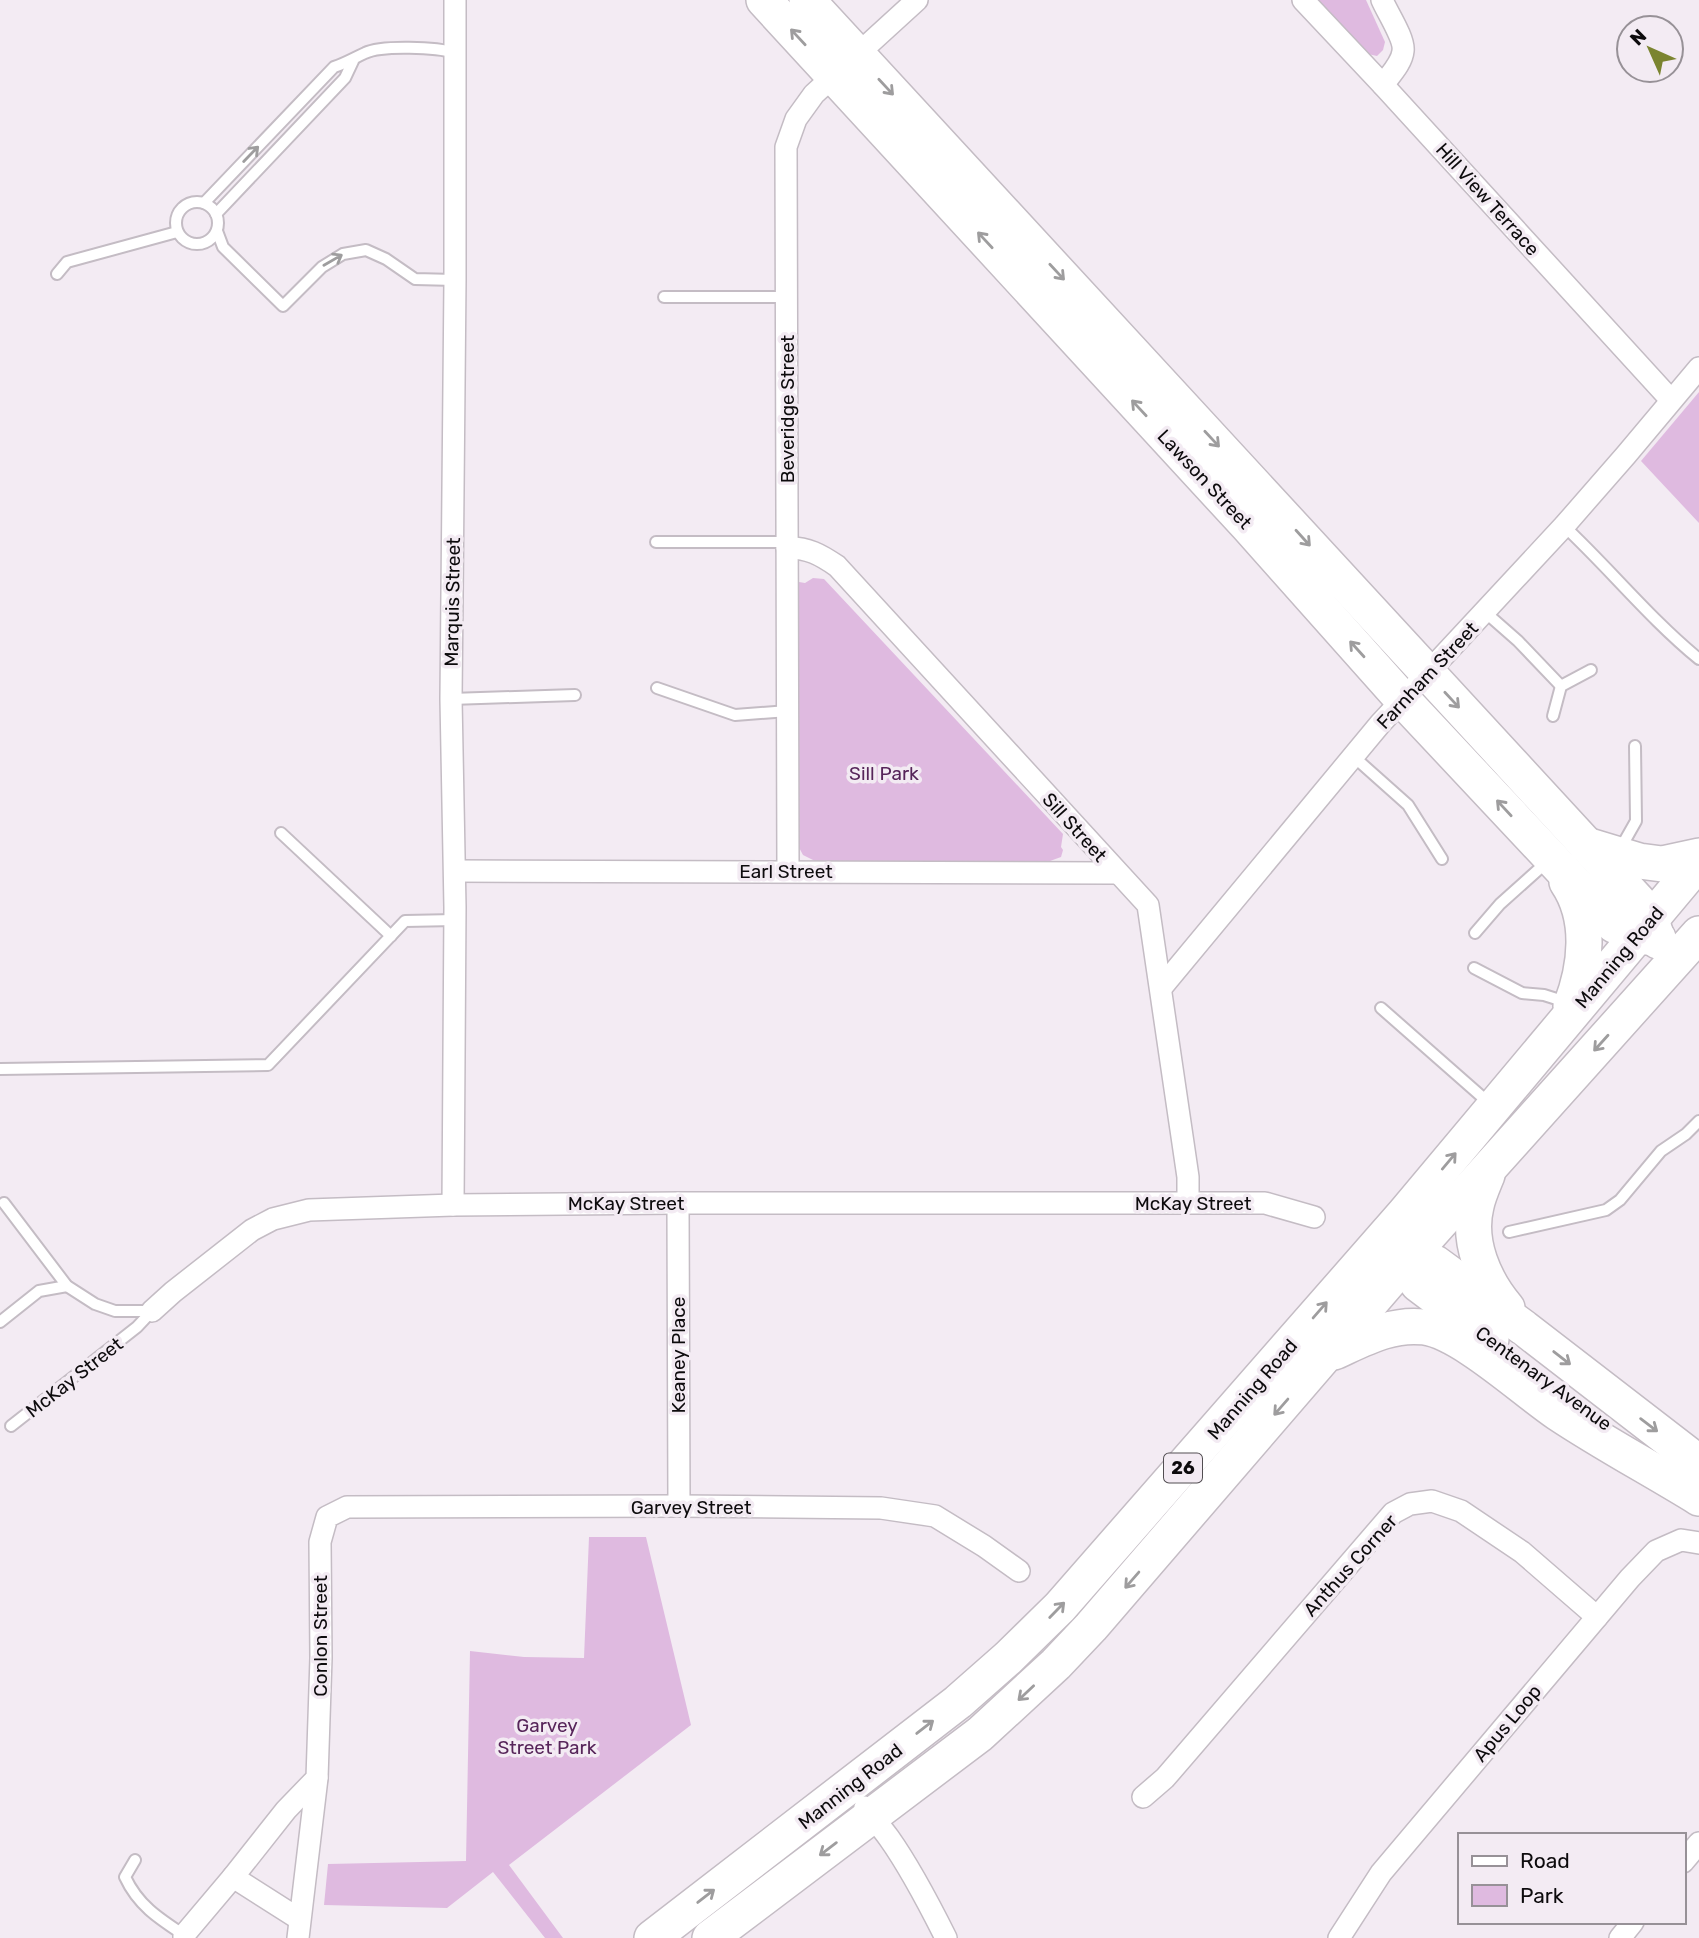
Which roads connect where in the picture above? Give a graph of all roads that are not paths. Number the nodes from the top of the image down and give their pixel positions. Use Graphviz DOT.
graph roads {
  1 [pos="455,0"];
  2 [pos="764,0"];
  3 [pos="807,0"];
  4 [pos="917,0"];
  5 [pos="1303,0"];
  6 [pos="1382,0"];
  7 [pos="455,53"];
  8 [pos="353,61"];
  9 [pos="846,65"];
  10 [pos="1383,85"];
  11 [pos="204,203"];
  12 [pos="216,214"];
  13 [pos="217,231"];
  14 [pos="177,232"];
  15 [pos="205,243"];
  16 [pos="223,247"];
  17 [pos="57,274"];
  18 [pos="455,280"];
  19 [pos="787,297"];
  20 [pos="664,298"];
  21 [pos="1699,368"];
  22 [pos="1671,400"];
  23 [pos="1563,526"];
  24 [pos="656,542"];
  25 [pos="787,545"];
  26 [pos="1485,612"];
  27 [pos="1699,659"];
  28 [pos="1591,670"];
  29 [pos="1428,674"];
  30 [pos="1561,686"];
  31 [pos="657,688"];
  32 [pos="575,695"];
  33 [pos="451,699"];
  34 [pos="1403,700"];
  35 [pos="788,711"];
  36 [pos="1553,716"];
  37 [pos="1635,746"];
  38 [pos="1353,756"];
  39 [pos="281,833"];
  40 [pos="1601,850"];
  41 [pos="1699,856"];
  42 [pos="1551,858"];
  43 [pos="1442,859"];
  44 [pos="1699,862"];
  45 [pos="788,871"];
  46 [pos="455,872"];
  47 [pos="1116,873"];
  48 [pos="455,920"];
  49 [pos="1649,931"];
  50 [pos="1475,933"];
  51 [pos="1699,933"];
  52 [pos="391,936"];
  53 [pos="1474,968"];
  54 [pos="1161,988"];
  55 [pos="1646,992"];
  56 [pos="1381,1008"];
  57 [pos="1564,1018"];
  58 [pos="0,1069"];
  59 [pos="1495,1108"];
  60 [pos="1699,1121"];
  61 [pos="1489,1168"];
  62 [pos="4,1203"];
  63 [pos="678,1203"];
  64 [pos="1188,1203"];
  65 [pos="453,1205"];
  66 [pos="1405,1213"];
  67 [pos="1314,1217"];
  68 [pos="1509,1232"];
  69 [pos="1406,1257"];
  70 [pos="1361,1263"];
  71 [pos="68,1286"];
  72 [pos="152,1311"];
  73 [pos="0,1322"];
  74 [pos="1524,1328"];
  75 [pos="1325,1356"];
  76 [pos="11,1426"];
  77 [pos="1699,1463"];
  78 [pos="1699,1495"];
  79 [pos="679,1506"];
  80 [pos="347,1507"];
  81 [pos="1699,1543"];
  82 [pos="1019,1571"];
  83 [pos="1597,1617"];
  84 [pos="317,1778"];
  85 [pos="849,1786"];
  86 [pos="1143,1797"];
  87 [pos="871,1816"];
  88 [pos="1699,1843"];
  89 [pos="135,1860"];
  90 [pos="1685,1860"];
  91 [pos="233,1877"];
  92 [pos="1631,1924"];
  93 [pos="299,1929"];
  94 [pos="184,1936"];
  95 [pos="652,1938"];
  96 [pos="710,1938"];
  97 [pos="946,1938"];
  98 [pos="1339,1938"];
  99 [pos="1620,1938"];
  1 -- 7 [label="street, Marquis Street"];
  9 -- 2 [label="main road, Lawson Street, one-way"];
  3 -- 9 [label="main road, Lawson Street"];
  4 -- 9 [label="street, Beveridge Street"];
  5 -- 10 [label="street, Hill View Terrace"];
  6 -- 10 [label="street"];
  7 -- 8 [label="lane"];
  7 -- 18 [label="street, Marquis Street"];
  11 -- 8 [label="lane, one-way"];
  8 -- 12 [label="lane"];
  9 -- 19 [label="street, Beveridge Street"];
  9 -- 29 [label="main road, Lawson Street, one-way"];
  34 -- 9 [label="main road, Lawson Street, one-way"];
  10 -- 22 [label="street, Hill View Terrace"];
  11 -- 12 [label="lane"];
  11 -- 14 [label="lane"];
  12 -- 13 [label="lane"];
  13 -- 15 [label="lane"];
  13 -- 16 [label="lane"];
  14 -- 15 [label="lane"];
  14 -- 17 [label="lane"];
  15 -- 16 [label="lane"];
  16 -- 18 [label="lane, one-way"];
  18 -- 33 [label="street, Marquis Street"];
  19 -- 20 [label="lane"];
  19 -- 25 [label="street, Beveridge Street"];
  21 -- 22 [label="street, Farnham Street"];
  22 -- 23 [label="street, Farnham Street"];
  23 -- 26 [label="street, Farnham Street"];
  23 -- 27 [label="lane"];
  24 -- 25 [label="lane"];
  25 -- 35 [label="street, Beveridge Street"];
  25 -- 47 [label="street, Sill Street"];
  26 -- 29 [label="street, Farnham Street"];
  26 -- 30 [label="lane"];
  28 -- 30 [label="lane"];
  29 -- 34 [label="street, Farnham Street"];
  29 -- 40 [label="main road, Lawson Street, one-way"];
  30 -- 36 [label="lane"];
  31 -- 35 [label="lane"];
  32 -- 33 [label="lane"];
  33 -- 46 [label="street, Marquis Street"];
  34 -- 38 [label="street, Farnham Street"];
  42 -- 34 [label="main road, Lawson Street, one-way"];
  35 -- 45 [label="street, Beveridge Street"];
  37 -- 40 [label="lane"];
  38 -- 43 [label="lane"];
  38 -- 54 [label="street, Farnham Street"];
  39 -- 52 [label="lane"];
  40 -- 41 [label="main road"];
  40 -- 49 [label="main road, Lawson Street"];
  42 -- 49 [label="main road, Lawson Street"];
  42 -- 50 [label="lane"];
  42 -- 57 [label="main road"];
  44 -- 49 [label="main road, Manning Road / 26"];
  45 -- 46 [label="street, Earl Street"];
  45 -- 47 [label="street, Earl Street"];
  46 -- 48 [label="street, Marquis Street"];
  47 -- 54 [label="street, Sill Street"];
  48 -- 52 [label="lane"];
  48 -- 65 [label="street, Marquis Street"];
  49 -- 51 [label="main road"];
  49 -- 55 [label="main road"];
  49 -- 57 [label="main road, Manning Road / 26"];
  51 -- 55 [label="main road, Manning Road / 26"];
  52 -- 58 [label="lane"];
  53 -- 57 [label="lane"];
  54 -- 64 [label="street, Sill Street"];
  55 -- 61 [label="main road, Manning Road / 26, one-way"];
  56 -- 59 [label="lane"];
  57 -- 59 [label="main road, Manning Road / 26"];
  66 -- 59 [label="main road, Manning Road / 26, one-way"];
  60 -- 68 [label="lane"];
  61 -- 69 [label="main road, Manning Road / 26"];
  61 -- 74 [label="main road"];
  62 -- 71 [label="lane"];
  63 -- 64 [label="street, McKay Street"];
  63 -- 65 [label="street, McKay Street"];
  63 -- 79 [label="street, Keaney Place"];
  64 -- 67 [label="street, McKay Street"];
  65 -- 72 [label="street, McKay Street"];
  66 -- 69 [label="main road"];
  66 -- 70 [label="main road, Manning Road / 26"];
  69 -- 70 [label="main road"];
  69 -- 74 [label="main road, Centenary Avenue"];
  69 -- 75 [label="main road, Manning Road / 26"];
  69 -- 78 [label="main road, Centenary Avenue"];
  85 -- 70 [label="main road, Manning Road / 26, one-way"];
  71 -- 72 [label="lane"];
  71 -- 73 [label="lane"];
  72 -- 76 [label="lane, McKay Street"];
  74 -- 77 [label="main road, Centenary Avenue, one-way"];
  75 -- 78 [label="main road"];
  75 -- 87 [label="main road, Manning Road / 26, one-way"];
  79 -- 80 [label="street, Garvey Street"];
  79 -- 82 [label="street, Garvey Street"];
  80 -- 84 [label="street, Conlon Street"];
  81 -- 83 [label="street, Apus Loop"];
  83 -- 86 [label="street, Anthus Corner"];
  83 -- 98 [label="street, Apus Loop"];
  84 -- 91 [label="street"];
  84 -- 93 [label="street, Conlon Street"];
  85 -- 87 [label="street"];
  95 -- 85 [label="main road, Manning Road / 26, one-way"];
  87 -- 96 [label="main road, Manning Road / 26, one-way"];
  87 -- 97 [label="street"];
  88 -- 90 [label="street"];
  89 -- 94 [label="lane"];
  91 -- 93 [label="street, Conlon Street"];
  91 -- 94 [label="street"];
  92 -- 99 [label="street"];
}
